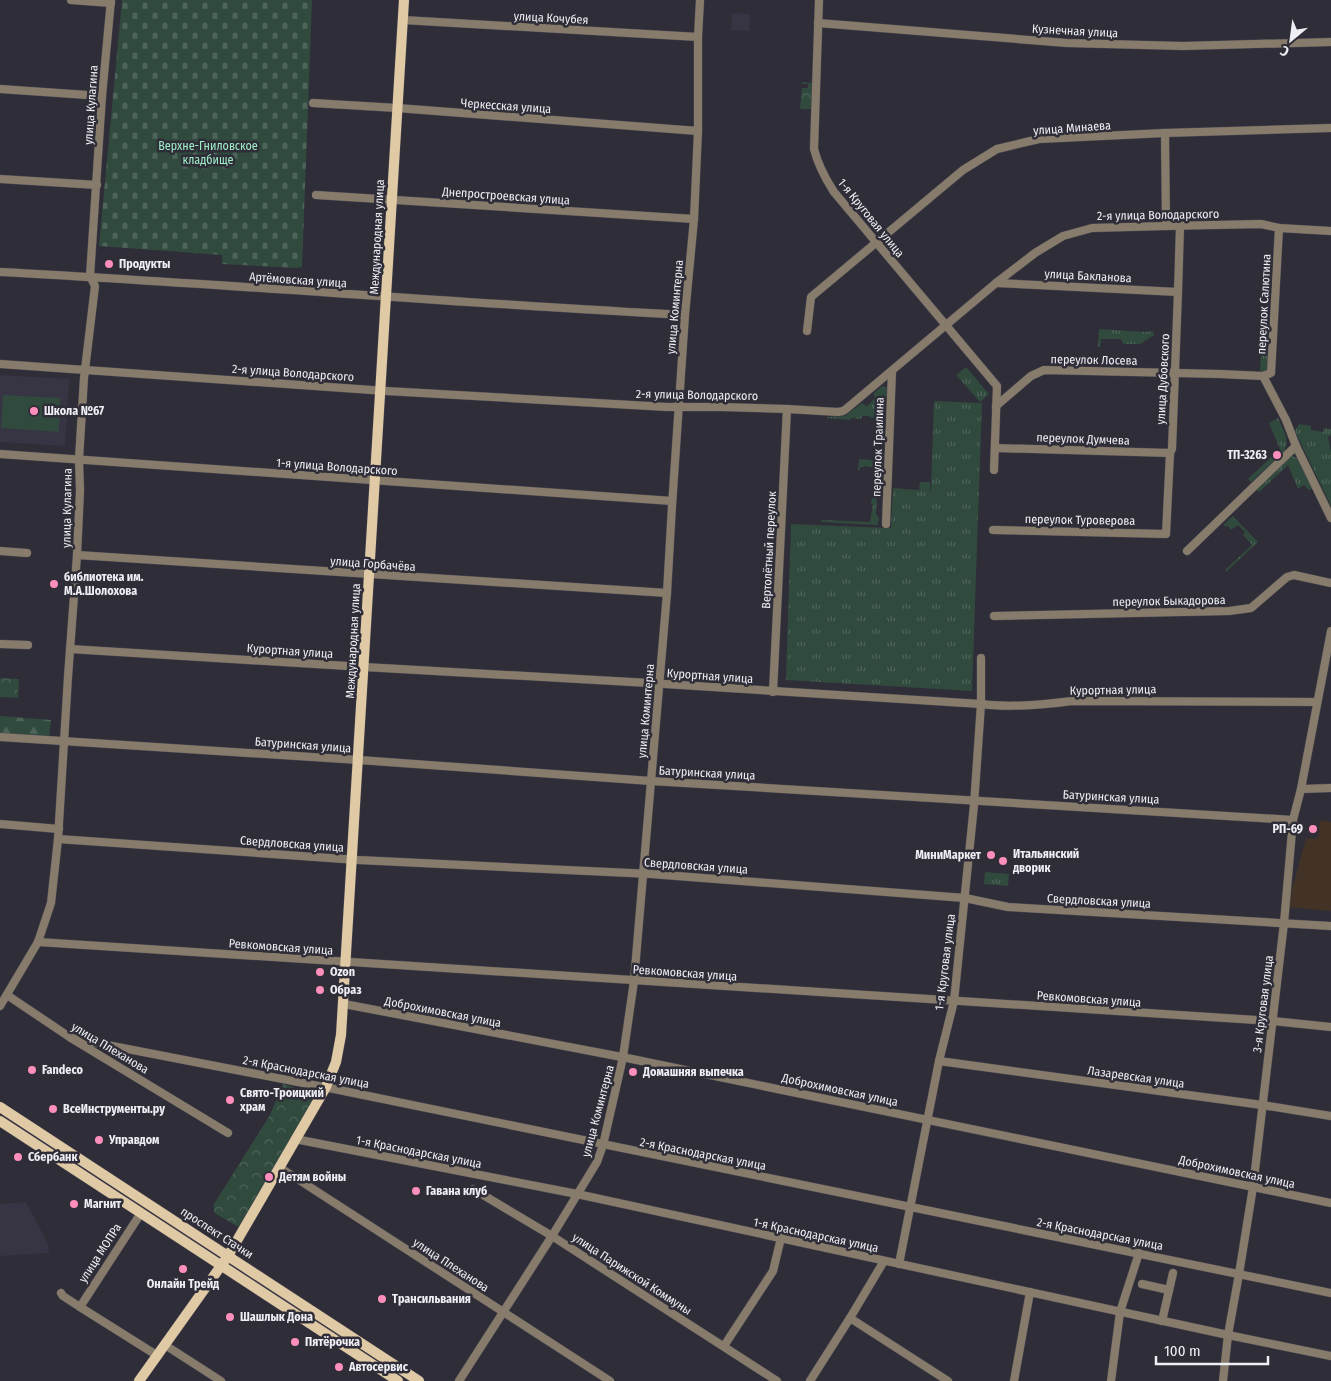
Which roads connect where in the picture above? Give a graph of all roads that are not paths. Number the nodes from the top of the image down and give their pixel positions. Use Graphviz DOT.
graph roads {
  1 [pos="71,0"];
  2 [pos="404,0"];
  3 [pos="700,0"];
  4 [pos="819,0"];
  5 [pos="111,1"];
  6 [pos="403,20"];
  7 [pos="818,23"];
  8 [pos="698,37"];
  9 [pos="1331,42"];
  10 [pos="0,89"];
  11 [pos="102,96"];
  12 [pos="313,103"];
  13 [pos="398,108"];
  14 [pos="1331,128"];
  15 [pos="698,131"];
  16 [pos="1164,133"];
  17 [pos="0,179"];
  18 [pos="97,185"];
  19 [pos="316,195"];
  20 [pos="392,200"];
  21 [pos="694,219"];
  22 [pos="1166,226"];
  23 [pos="1180,226"];
  24 [pos="1279,228"];
  25 [pos="1331,230"];
  26 [pos="876,243"];
  27 [pos="0,272"];
  28 [pos="90,276"];
  29 [pos="996,283"];
  30 [pos="1178,292"];
  31 [pos="386,298"];
  32 [pos="685,315"];
  33 [pos="946,326"];
  34 [pos="807,331"];
  35 [pos="0,364"];
  36 [pos="85,369"];
  37 [pos="892,371"];
  38 [pos="1174,373"];
  39 [pos="1263,376"];
  40 [pos="997,386"];
  41 [pos="381,390"];
  42 [pos="1007,397"];
  43 [pos="679,406"];
  44 [pos="996,406"];
  45 [pos="787,409"];
  46 [pos="1296,446"];
  47 [pos="995,448"];
  48 [pos="1170,453"];
  49 [pos="0,454"];
  50 [pos="79,459"];
  51 [pos="994,470"];
  52 [pos="376,481"];
  53 [pos="672,501"];
  54 [pos="1331,518"];
  55 [pos="886,524"];
  56 [pos="994,530"];
  57 [pos="1166,534"];
  58 [pos="0,551"];
  59 [pos="1187,551"];
  60 [pos="27,553"];
  61 [pos="77,555"];
  62 [pos="369,575"];
  63 [pos="1331,583"];
  64 [pos="667,593"];
  65 [pos="994,616"];
  66 [pos="1331,631"];
  67 [pos="0,644"];
  68 [pos="28,645"];
  69 [pos="70,649"];
  70 [pos="981,658"];
  71 [pos="364,667"];
  72 [pos="660,684"];
  73 [pos="773,692"];
  74 [pos="1317,702"];
  75 [pos="981,704"];
  76 [pos="0,737"];
  77 [pos="64,741"];
  78 [pos="358,760"];
  79 [pos="652,781"];
  80 [pos="1331,788"];
  81 [pos="1301,789"];
  82 [pos="974,800"];
  83 [pos="1293,820"];
  84 [pos="0,824"];
  85 [pos="59,829"];
  86 [pos="58,839"];
  87 [pos="352,860"];
  88 [pos="644,873"];
  89 [pos="964,898"];
  90 [pos="1284,923"];
  91 [pos="1331,926"];
  92 [pos="38,942"];
  93 [pos="346,963"];
  94 [pos="634,981"];
  95 [pos="7,995"];
  96 [pos="954,1001"];
  97 [pos="344,1004"];
  98 [pos="0,1006"];
  99 [pos="1273,1021"];
  100 [pos="1331,1028"];
  101 [pos="71,1038"];
  102 [pos="623,1057"];
  103 [pos="938,1061"];
  104 [pos="326,1087"];
  105 [pos="1262,1105"];
  106 [pos="0,1107"];
  107 [pos="1331,1116"];
  108 [pos="927,1120"];
  109 [pos="0,1121"];
  110 [pos="228,1133"];
  111 [pos="296,1139"];
  112 [pos="603,1145"];
  113 [pos="280,1167"];
  114 [pos="1253,1187"];
  115 [pos="474,1189"];
  116 [pos="577,1194"];
  117 [pos="1331,1203"];
  118 [pos="910,1207"];
  119 [pos="141,1213"];
  120 [pos="552,1236"];
  121 [pos="781,1238"];
  122 [pos="1139,1253"];
  123 [pos="228,1256"];
  124 [pos="884,1261"];
  125 [pos="899,1264"];
  126 [pos="222,1266"];
  127 [pos="1173,1274"];
  128 [pos="1240,1274"];
  129 [pos="1142,1284"];
  130 [pos="1169,1290"];
  131 [pos="1030,1292"];
  132 [pos="61,1293"];
  133 [pos="1331,1293"];
  134 [pos="80,1307"];
  135 [pos="1120,1312"];
  136 [pos="503,1313"];
  137 [pos="850,1318"];
  138 [pos="1162,1321"];
  139 [pos="1228,1336"];
  140 [pos="165,1346"];
  141 [pos="724,1346"];
  142 [pos="158,1356"];
  143 [pos="1331,1356"];
  144 [pos="139,1381"];
  145 [pos="221,1381"];
  146 [pos="398,1381"];
  147 [pos="420,1381"];
  148 [pos="459,1381"];
  149 [pos="610,1381"];
  150 [pos="777,1381"];
  151 [pos="810,1381"];
  152 [pos="948,1381"];
  153 [pos="1014,1381"];
  154 [pos="1111,1381"];
  155 [pos="1223,1381"];
  1 -- 5 [label="street"];
  2 -- 6 [label="main road, Международная улица"];
  3 -- 8 [label="street, улица Коминтерна"];
  4 -- 7 [label="street, 1-я Круговая улица"];
  5 -- 11 [label="street, улица Кулагина"];
  6 -- 8 [label="street, улица Кочубея"];
  6 -- 13 [label="main road, Международная улица"];
  7 -- 9 [label="street, Кузнечная улица"];
  7 -- 26 [label="street, 1-я Круговая улица"];
  8 -- 15 [label="street, улица Коминтерна"];
  10 -- 11 [label="street"];
  11 -- 18 [label="street, улица Кулагина"];
  12 -- 13 [label="street, Черкесская улица"];
  13 -- 15 [label="street, Черкесская улица"];
  13 -- 20 [label="main road, Международная улица"];
  14 -- 16 [label="street, улица Минаева"];
  15 -- 21 [label="street, улица Коминтерна"];
  16 -- 22 [label="street"];
  16 -- 26 [label="street, улица Минаева"];
  17 -- 18 [label="street"];
  18 -- 28 [label="street, улица Кулагина"];
  19 -- 20 [label="street, Днепростроевская улица"];
  20 -- 21 [label="street, Днепростроевская улица"];
  20 -- 31 [label="main road, Международная улица"];
  21 -- 32 [label="street, улица Коминтерна"];
  22 -- 23 [label="street, 2-я улица Володарского"];
  22 -- 29 [label="street, 2-я улица Володарского"];
  23 -- 24 [label="street, 2-я улица Володарского"];
  23 -- 30 [label="street, улица Дубовского"];
  24 -- 25 [label="street, 2-я улица Володарского"];
  24 -- 39 [label="street, переулок Салютина"];
  26 -- 33 [label="street, 1-я Круговая улица"];
  26 -- 34 [label="street, улица Минаева"];
  27 -- 28 [label="street, Артёмовская улица"];
  28 -- 31 [label="street, Артёмовская улица"];
  28 -- 36 [label="street, улица Кулагина"];
  29 -- 30 [label="street, улица Бакланова"];
  29 -- 33 [label="street, 2-я улица Володарского"];
  30 -- 38 [label="street, улица Дубовского"];
  31 -- 32 [label="street, Артёмовская улица"];
  31 -- 41 [label="main road, Международная улица"];
  32 -- 43 [label="street, улица Коминтерна"];
  33 -- 37 [label="street, 2-я улица Володарского"];
  33 -- 40 [label="street, 1-я Круговая улица"];
  35 -- 36 [label="street, 2-я улица Володарского"];
  36 -- 41 [label="street, 2-я улица Володарского"];
  36 -- 50 [label="street, улица Кулагина"];
  37 -- 45 [label="street, 2-я улица Володарского"];
  37 -- 55 [label="street, переулок Траилина"];
  38 -- 39 [label="street, переулок Лосева"];
  38 -- 42 [label="street, переулок Лосева"];
  38 -- 48 [label="street, улица Дубовского"];
  39 -- 46 [label="street"];
  40 -- 42 [label="street, 1-я Круговая улица"];
  40 -- 44 [label="street"];
  41 -- 43 [label="street, 2-я улица Володарского"];
  41 -- 52 [label="main road, Международная улица"];
  42 -- 44 [label="street, переулок Лосева"];
  43 -- 45 [label="street, 2-я улица Володарского"];
  43 -- 53 [label="street, улица Коминтерна"];
  44 -- 47 [label="street"];
  45 -- 73 [label="street, Вертолётный переулок"];
  46 -- 54 [label="street"];
  46 -- 59 [label="street"];
  47 -- 48 [label="street, переулок Думчева"];
  47 -- 51 [label="street"];
  48 -- 57 [label="street, улица Дубовского"];
  49 -- 50 [label="street, 1-я улица Володарского"];
  50 -- 52 [label="street, 1-я улица Володарского"];
  50 -- 61 [label="street, улица Кулагина"];
  52 -- 53 [label="street, 1-я улица Володарского"];
  52 -- 62 [label="main road, Международная улица"];
  53 -- 64 [label="street, улица Коминтерна"];
  56 -- 57 [label="street, переулок Туроверова"];
  58 -- 60 [label="street"];
  61 -- 62 [label="street, улица Горбачёва"];
  61 -- 69 [label="street, улица Кулагина"];
  62 -- 64 [label="street, улица Горбачёва"];
  62 -- 71 [label="main road, Международная улица"];
  63 -- 65 [label="street, переулок Быкадорова"];
  64 -- 72 [label="street, улица Коминтерна"];
  66 -- 74 [label="street, 3-я Круговая улица"];
  67 -- 68 [label="street"];
  69 -- 71 [label="street, Курортная улица"];
  69 -- 77 [label="street, улица Кулагина"];
  70 -- 75 [label="street, 1-я Круговая улица"];
  71 -- 72 [label="street, Курортная улица"];
  71 -- 78 [label="main road, Международная улица"];
  72 -- 73 [label="street, Курортная улица"];
  72 -- 79 [label="street, улица Коминтерна"];
  73 -- 75 [label="street, Курортная улица"];
  74 -- 75 [label="street, Курортная улица"];
  74 -- 81 [label="street, 3-я Круговая улица"];
  75 -- 82 [label="street, 1-я Круговая улица"];
  76 -- 77 [label="street, Батуринская улица"];
  77 -- 78 [label="street, Батуринская улица"];
  77 -- 85 [label="street, улица Кулагина"];
  78 -- 79 [label="street, Батуринская улица"];
  78 -- 87 [label="main road, Международная улица"];
  79 -- 82 [label="street, Батуринская улица"];
  79 -- 88 [label="street, улица Коминтерна"];
  80 -- 81 [label="street"];
  81 -- 83 [label="street, 3-я Круговая улица"];
  82 -- 83 [label="street, Батуринская улица"];
  82 -- 89 [label="street, 1-я Круговая улица"];
  83 -- 90 [label="street, 3-я Круговая улица"];
  84 -- 85 [label="street"];
  85 -- 86 [label="street, улица Кулагина"];
  86 -- 87 [label="street, Свердловская улица"];
  86 -- 92 [label="street, улица Кулагина"];
  87 -- 88 [label="street, Свердловская улица"];
  87 -- 93 [label="main road, Международная улица"];
  88 -- 89 [label="street, Свердловская улица"];
  88 -- 94 [label="street, улица Коминтерна"];
  89 -- 90 [label="street, Свердловская улица"];
  89 -- 96 [label="street, 1-я Круговая улица"];
  90 -- 91 [label="street, Свердловская улица"];
  90 -- 99 [label="street, 3-я Круговая улица"];
  92 -- 93 [label="street, Ревкомовская улица"];
  92 -- 95 [label="street, улица Кулагина"];
  93 -- 94 [label="street, Ревкомовская улица"];
  93 -- 97 [label="main road, Международная улица"];
  94 -- 96 [label="street, Ревкомовская улица"];
  94 -- 102 [label="street, улица Коминтерна"];
  95 -- 98 [label="street, улица Кулагина"];
  95 -- 101 [label="street, улица Плеханова"];
  96 -- 99 [label="street, Ревкомовская улица"];
  96 -- 103 [label="street, 1-я Круговая улица"];
  97 -- 102 [label="street, Доброхимовская улица"];
  97 -- 104 [label="main road, Международная улица"];
  99 -- 100 [label="street, Ревкомовская улица"];
  99 -- 105 [label="street, 3-я Круговая улица"];
  101 -- 104 [label="street, 2-я Краснодарская улица"];
  101 -- 110 [label="street, улица Плеханова"];
  102 -- 108 [label="street, Доброхимовская улица"];
  102 -- 112 [label="street, улица Коминтерна"];
  103 -- 105 [label="street, Лазаревская улица"];
  103 -- 108 [label="street, 1-я Круговая улица"];
  104 -- 111 [label="main road, Международная улица"];
  104 -- 112 [label="street, 2-я Краснодарская улица"];
  105 -- 107 [label="street, Лазаревская улица"];
  105 -- 114 [label="street, 3-я Круговая улица"];
  106 -- 123 [label="main road, проспект Стачки"];
  108 -- 114 [label="street, Доброхимовская улица"];
  108 -- 118 [label="street, 1-я Круговая улица"];
  109 -- 119 [label="main road, проспект Стачки"];
  111 -- 113 [label="main road, Международная улица"];
  111 -- 116 [label="street, 1-я Краснодарская улица"];
  112 -- 116 [label="street, улица Коминтерна"];
  112 -- 118 [label="street, 2-я Краснодарская улица"];
  113 -- 123 [label="main road, Международная улица"];
  113 -- 136 [label="street, улица Плеханова"];
  114 -- 117 [label="street, Доброхимовская улица"];
  114 -- 128 [label="street, 3-я Круговая улица"];
  115 -- 120 [label="street, улица Парижской Коммуны"];
  116 -- 120 [label="street, улица Коминтерна"];
  116 -- 121 [label="street, 1-я Краснодарская улица"];
  118 -- 122 [label="street, 2-я Краснодарская улица"];
  118 -- 125 [label="street, 1-я Круговая улица"];
  119 -- 126 [label="main road, проспект Стачки"];
  119 -- 134 [label="street, улица МОПРа"];
  120 -- 136 [label="street, улица Коминтерна"];
  120 -- 141 [label="street, улица Парижской Коммуны"];
  121 -- 124 [label="street, 1-я Краснодарская улица"];
  121 -- 141 [label="street"];
  122 -- 128 [label="street, 2-я Краснодарская улица"];
  122 -- 135 [label="street"];
  123 -- 126 [label="main road, Международная улица"];
  123 -- 147 [label="main road, проспект Стачки"];
  124 -- 125 [label="street, 1-я Краснодарская улица"];
  124 -- 137 [label="street"];
  125 -- 131 [label="street, 1-я Краснодарская улица"];
  126 -- 140 [label="main road"];
  126 -- 146 [label="main road, проспект Стачки"];
  127 -- 130 [label="street"];
  128 -- 133 [label="street, 2-я Краснодарская улица"];
  128 -- 139 [label="street, 3-я Круговая улица"];
  129 -- 130 [label="street"];
  130 -- 138 [label="street"];
  131 -- 135 [label="street, 1-я Краснодарская улица"];
  131 -- 153 [label="street"];
  132 -- 134 [label="street"];
  134 -- 142 [label="street"];
  135 -- 138 [label="street, 1-я Краснодарская улица"];
  135 -- 154 [label="street"];
  136 -- 148 [label="street, улица Коминтерна"];
  136 -- 149 [label="street, улица Плеханова"];
  137 -- 151 [label="street"];
  137 -- 152 [label="street"];
  138 -- 139 [label="street, 1-я Краснодарская улица"];
  139 -- 143 [label="street, 1-я Краснодарская улица"];
  139 -- 155 [label="street, 3-я Круговая улица"];
  140 -- 142 [label="main road"];
  140 -- 145 [label="street"];
  141 -- 150 [label="street, улица Парижской Коммуны"];
  142 -- 144 [label="main road"];
}
